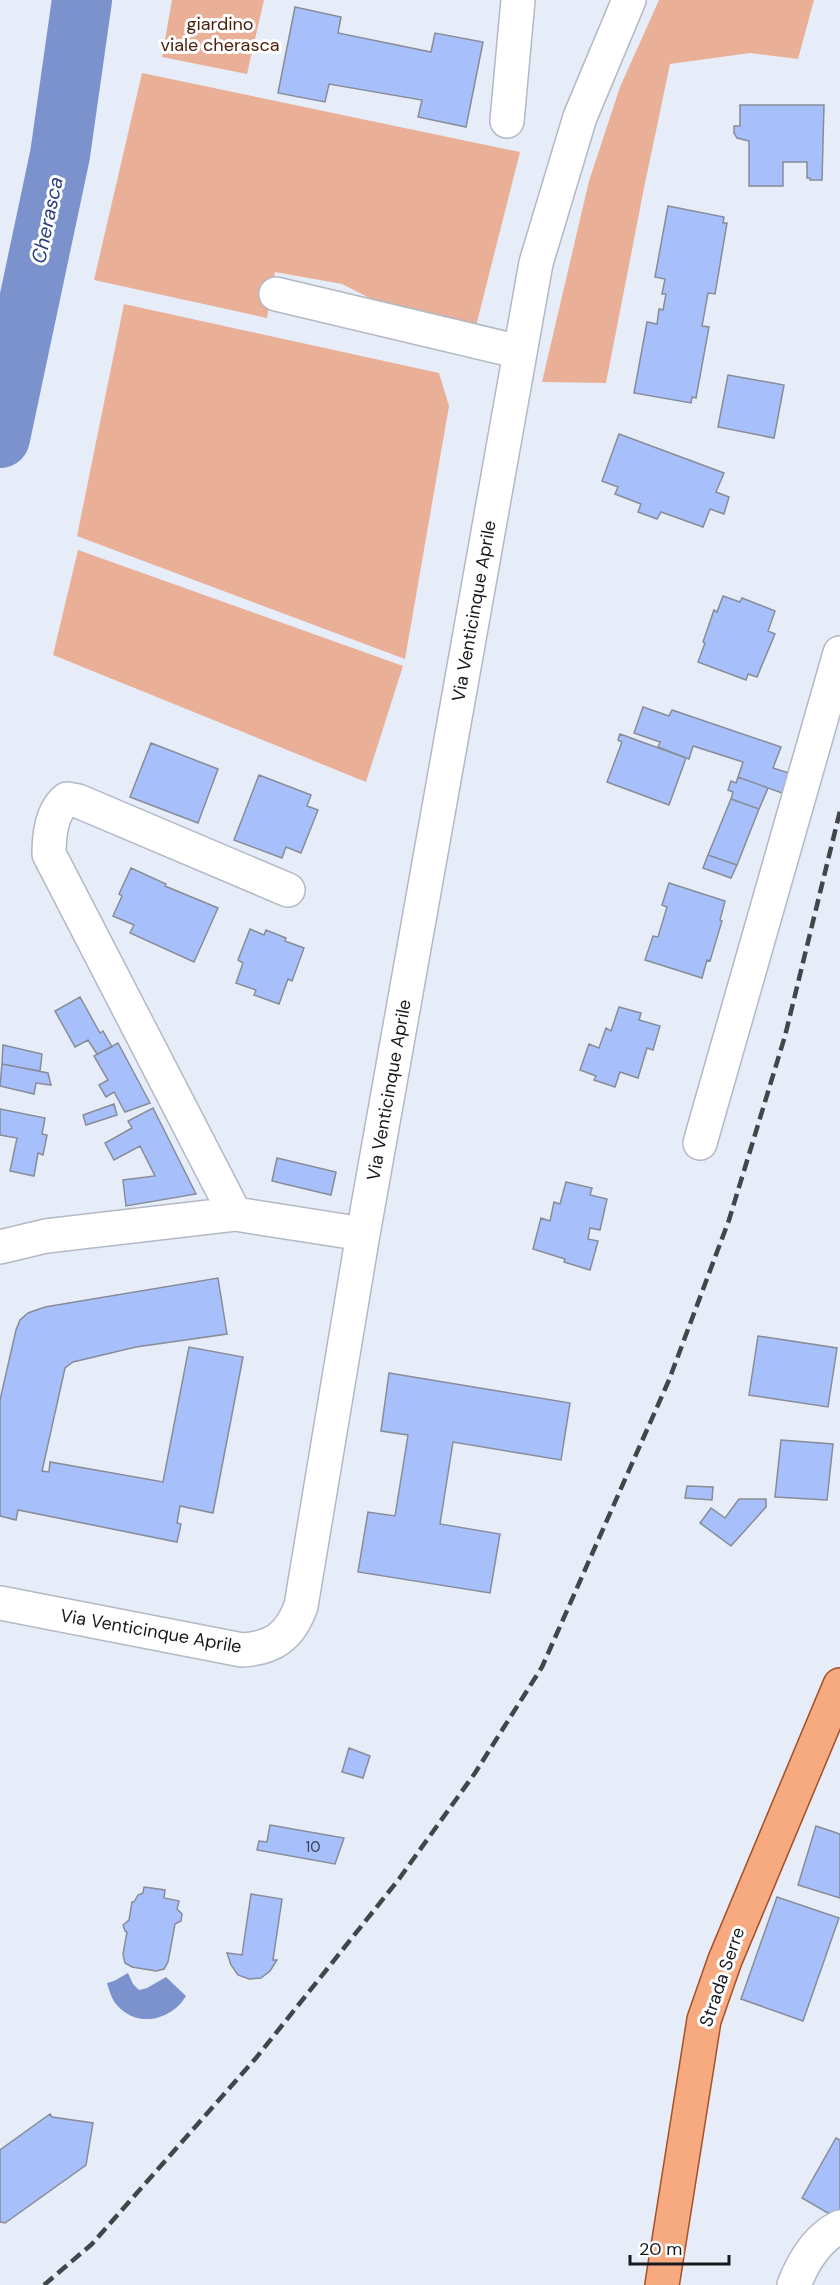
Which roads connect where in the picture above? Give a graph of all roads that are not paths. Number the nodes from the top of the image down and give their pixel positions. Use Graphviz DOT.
graph roads {
  1 [pos="518,0"];
  2 [pos="630,0"];
  3 [pos="507,121"];
  4 [pos="276,294"];
  5 [pos="520,352"];
  6 [pos="840,653"];
  7 [pos="288,890"];
  8 [pos="700,1143"];
  9 [pos="235,1214"];
  10 [pos="363,1234"];
  11 [pos="0,1247"];
  12 [pos="0,1603"];
  13 [pos="840,1685"];
  14 [pos="840,2227"];
  15 [pos="662,2285"];
  16 [pos="794,2285"];
  1 -- 3 [label="street"];
  2 -- 5 [label="street, Via Venticinque Aprile"];
  4 -- 5 [label="street"];
  5 -- 10 [label="street, Via Venticinque Aprile"];
  6 -- 8 [label="street"];
  7 -- 9 [label="street"];
  9 -- 10 [label="street"];
  9 -- 11 [label="street"];
  10 -- 12 [label="street, Via Venticinque Aprile"];
  13 -- 15 [label="main road, Strada Serre"];
  14 -- 16 [label="street"];
}
